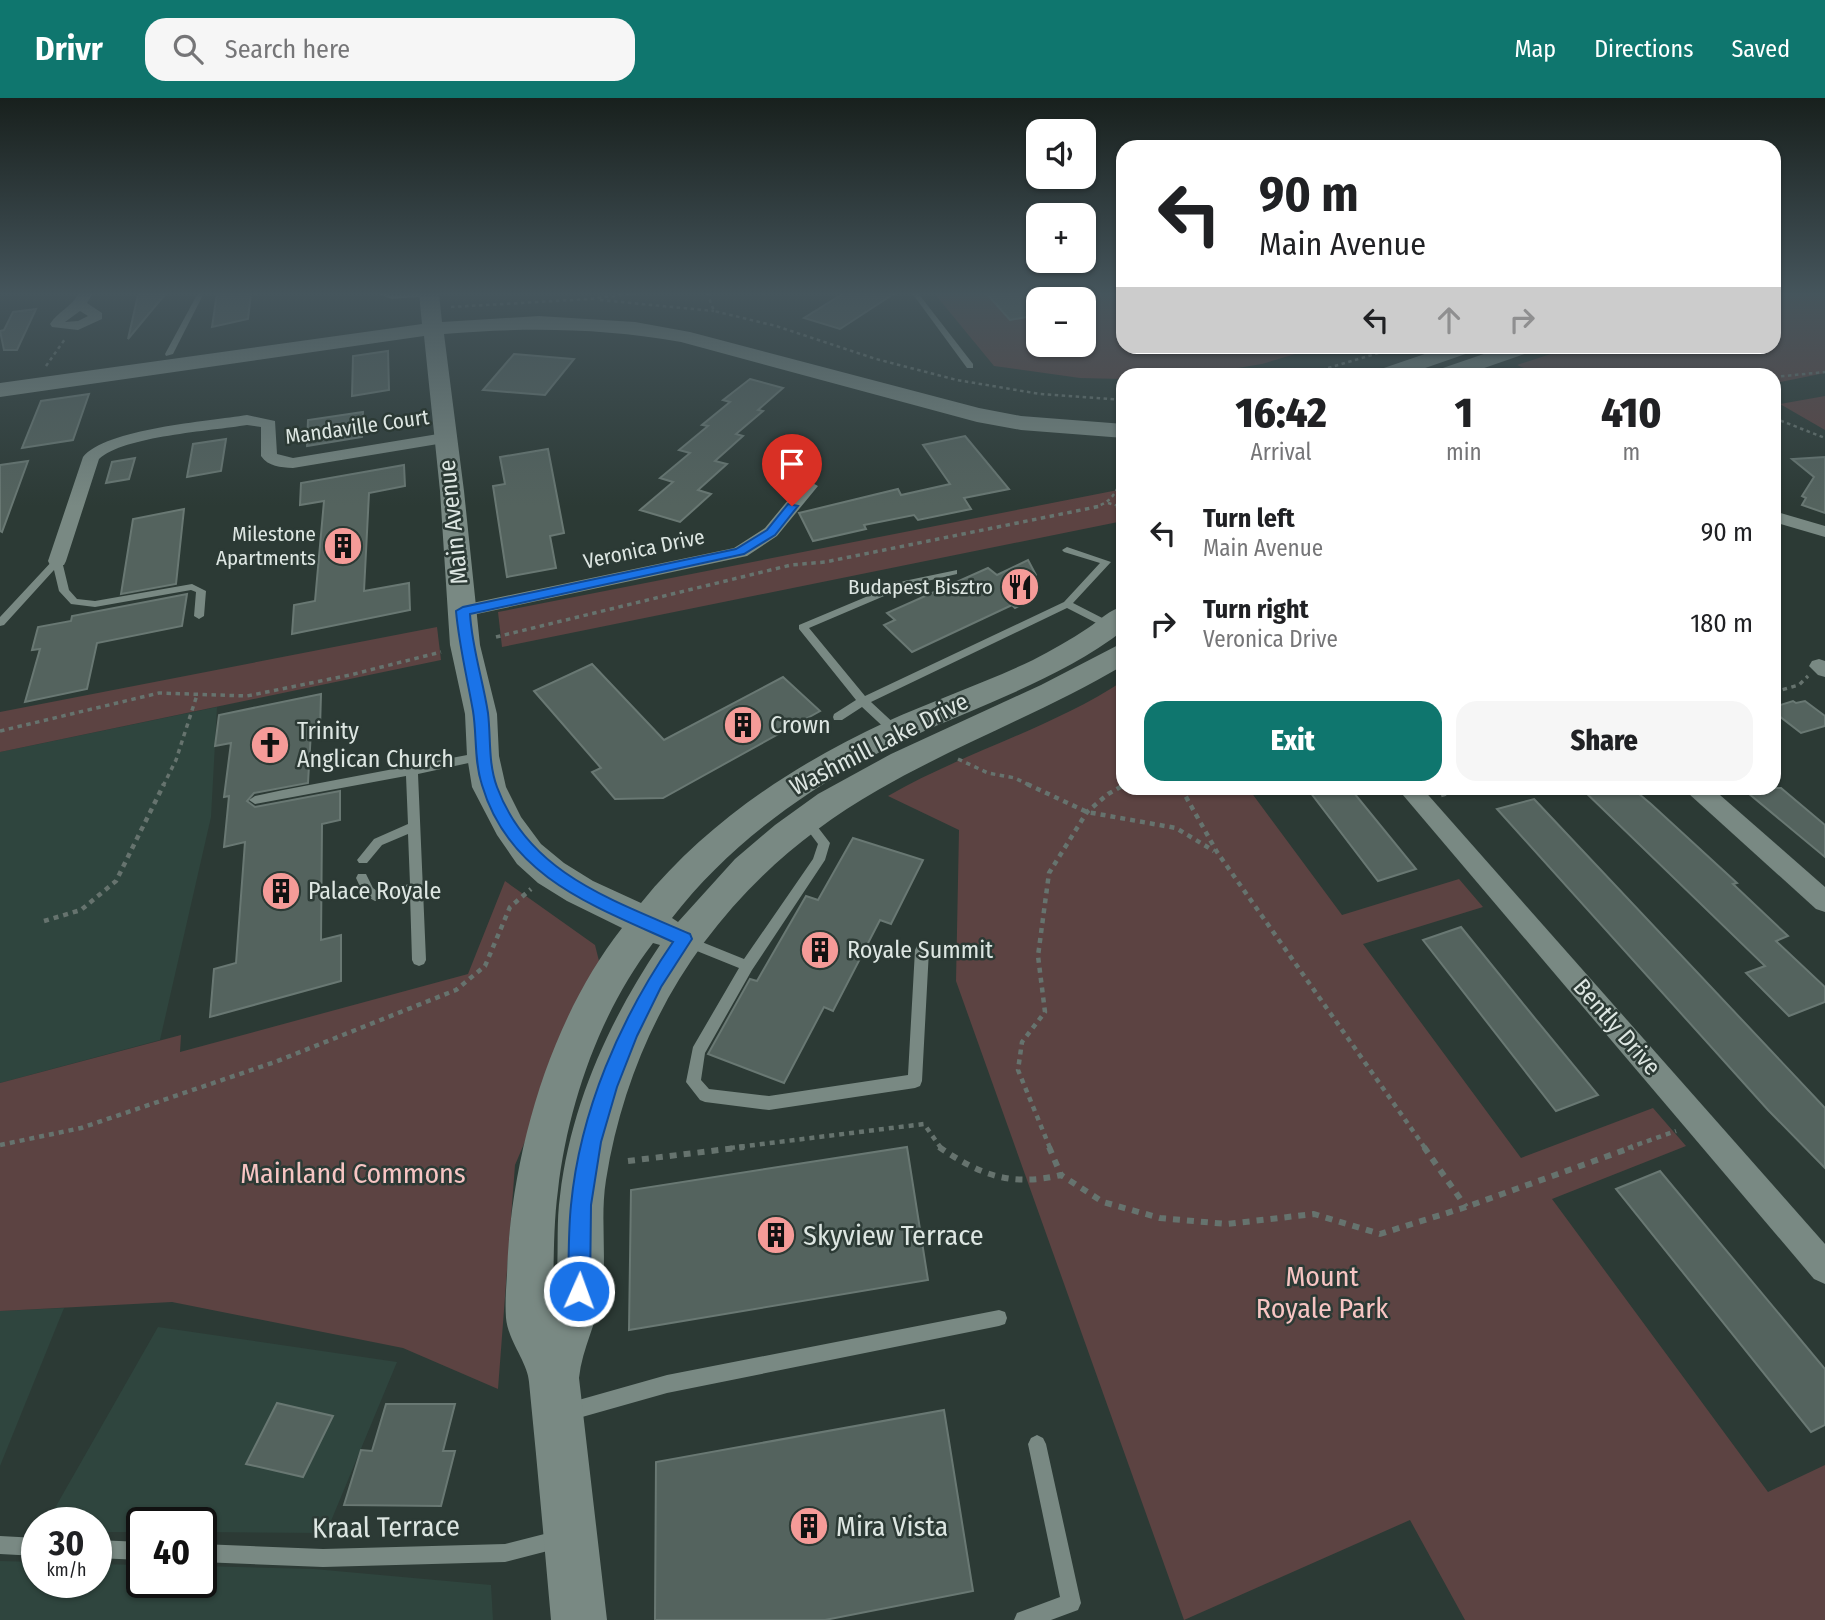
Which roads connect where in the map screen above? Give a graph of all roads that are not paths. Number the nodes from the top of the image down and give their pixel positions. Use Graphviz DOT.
graph roads {
  1 [pos="98,364"];
  2 [pos="136,364"];
  3 [pos="436,364"];
  4 [pos="783,364"];
  5 [pos="847,364"];
  6 [pos="0,377"];
  7 [pos="0,390"];
  8 [pos="1116,414"];
  9 [pos="1116,433"];
  10 [pos="444,438"];
  11 [pos="809,485"];
  12 [pos="1781,518"];
  13 [pos="1825,532"];
  14 [pos="1066,550"];
  15 [pos="57,561"];
  16 [pos="954,572"];
  17 [pos="1067,604"];
  18 [pos="463,611"];
  19 [pos="199,617"];
  20 [pos="0,623"];
  21 [pos="1116,629"];
  22 [pos="1116,633"];
  23 [pos="1116,634"];
  24 [pos="863,701"];
  25 [pos="838,717"];
  26 [pos="895,731"];
  27 [pos="483,756"];
  28 [pos="412,773"];
  29 [pos="1415,795"];
  30 [pos="1705,795"];
  31 [pos="255,800"];
  32 [pos="806,820"];
  33 [pos="414,826"];
  34 [pos="363,860"];
  35 [pos="362,878"];
  36 [pos="416,888"];
  37 [pos="1825,902"];
  38 [pos="645,923"];
  39 [pos="684,939"];
  40 [pos="922,950"];
  41 [pos="419,960"];
  42 [pos="747,966"];
  43 [pos="1825,1268"];
  44 [pos="999,1318"];
  45 [pos="556,1395"];
  46 [pos="1037,1444"];
  47 [pos="570,1536"];
  48 [pos="0,1545"];
  49 [pos="21,1546"];
  50 [pos="217,1554"];
  51 [pos="579,1620"];
  52 [pos="1024,1620"];
  1 -- 6 [label="main road"];
  2 -- 7 [label="main road"];
  3 -- 10 [label="main road, Main Avenue"];
  4 -- 9 [label="main road"];
  5 -- 8 [label="main road"];
  10 -- 15 [label="street, Mandaville Court"];
  10 -- 18 [label="main road, Main Avenue"];
  11 -- 18 [label="street, Veronica Drive"];
  12 -- 13 [label="street"];
  14 -- 17 [label="lane"];
  15 -- 19 [label="lane"];
  15 -- 20 [label="lane"];
  16 -- 24 [label="lane"];
  17 -- 21 [label="lane"];
  17 -- 24 [label="lane"];
  18 -- 27 [label="main road, Main Avenue"];
  22 -- 26 [label="main road, Washmill Lake Drive"];
  23 -- 32 [label="main road, Washmill Lake Drive"];
  24 -- 25 [label="lane"];
  24 -- 26 [label="lane"];
  26 -- 38 [label="main road, Washmill Lake Drive"];
  27 -- 28 [label="lane"];
  27 -- 38 [label="main road, Main Avenue"];
  28 -- 31 [label="lane"];
  28 -- 33 [label="lane"];
  29 -- 43 [label="street, Bently Drive"];
  30 -- 37 [label="street"];
  32 -- 39 [label="main road, Washmill Lake Drive"];
  32 -- 42 [label="lane"];
  33 -- 34 [label="lane"];
  33 -- 36 [label="lane"];
  35 -- 36 [label="lane"];
  36 -- 41 [label="lane"];
  38 -- 39 [label="main road, Main Avenue"];
  38 -- 45 [label="main road, Washmill Lake Drive"];
  39 -- 42 [label="lane"];
  39 -- 45 [label="main road, Washmill Lake Drive"];
  40 -- 42 [label="lane"];
  44 -- 45 [label="lane"];
  45 -- 47 [label="main road, Washmill Lake Drive"];
  46 -- 52 [label="lane"];
  47 -- 50 [label="lane, Kraal Terrace"];
  47 -- 51 [label="main road, Washmill Lake Drive"];
  48 -- 49 [label="lane"];
}
